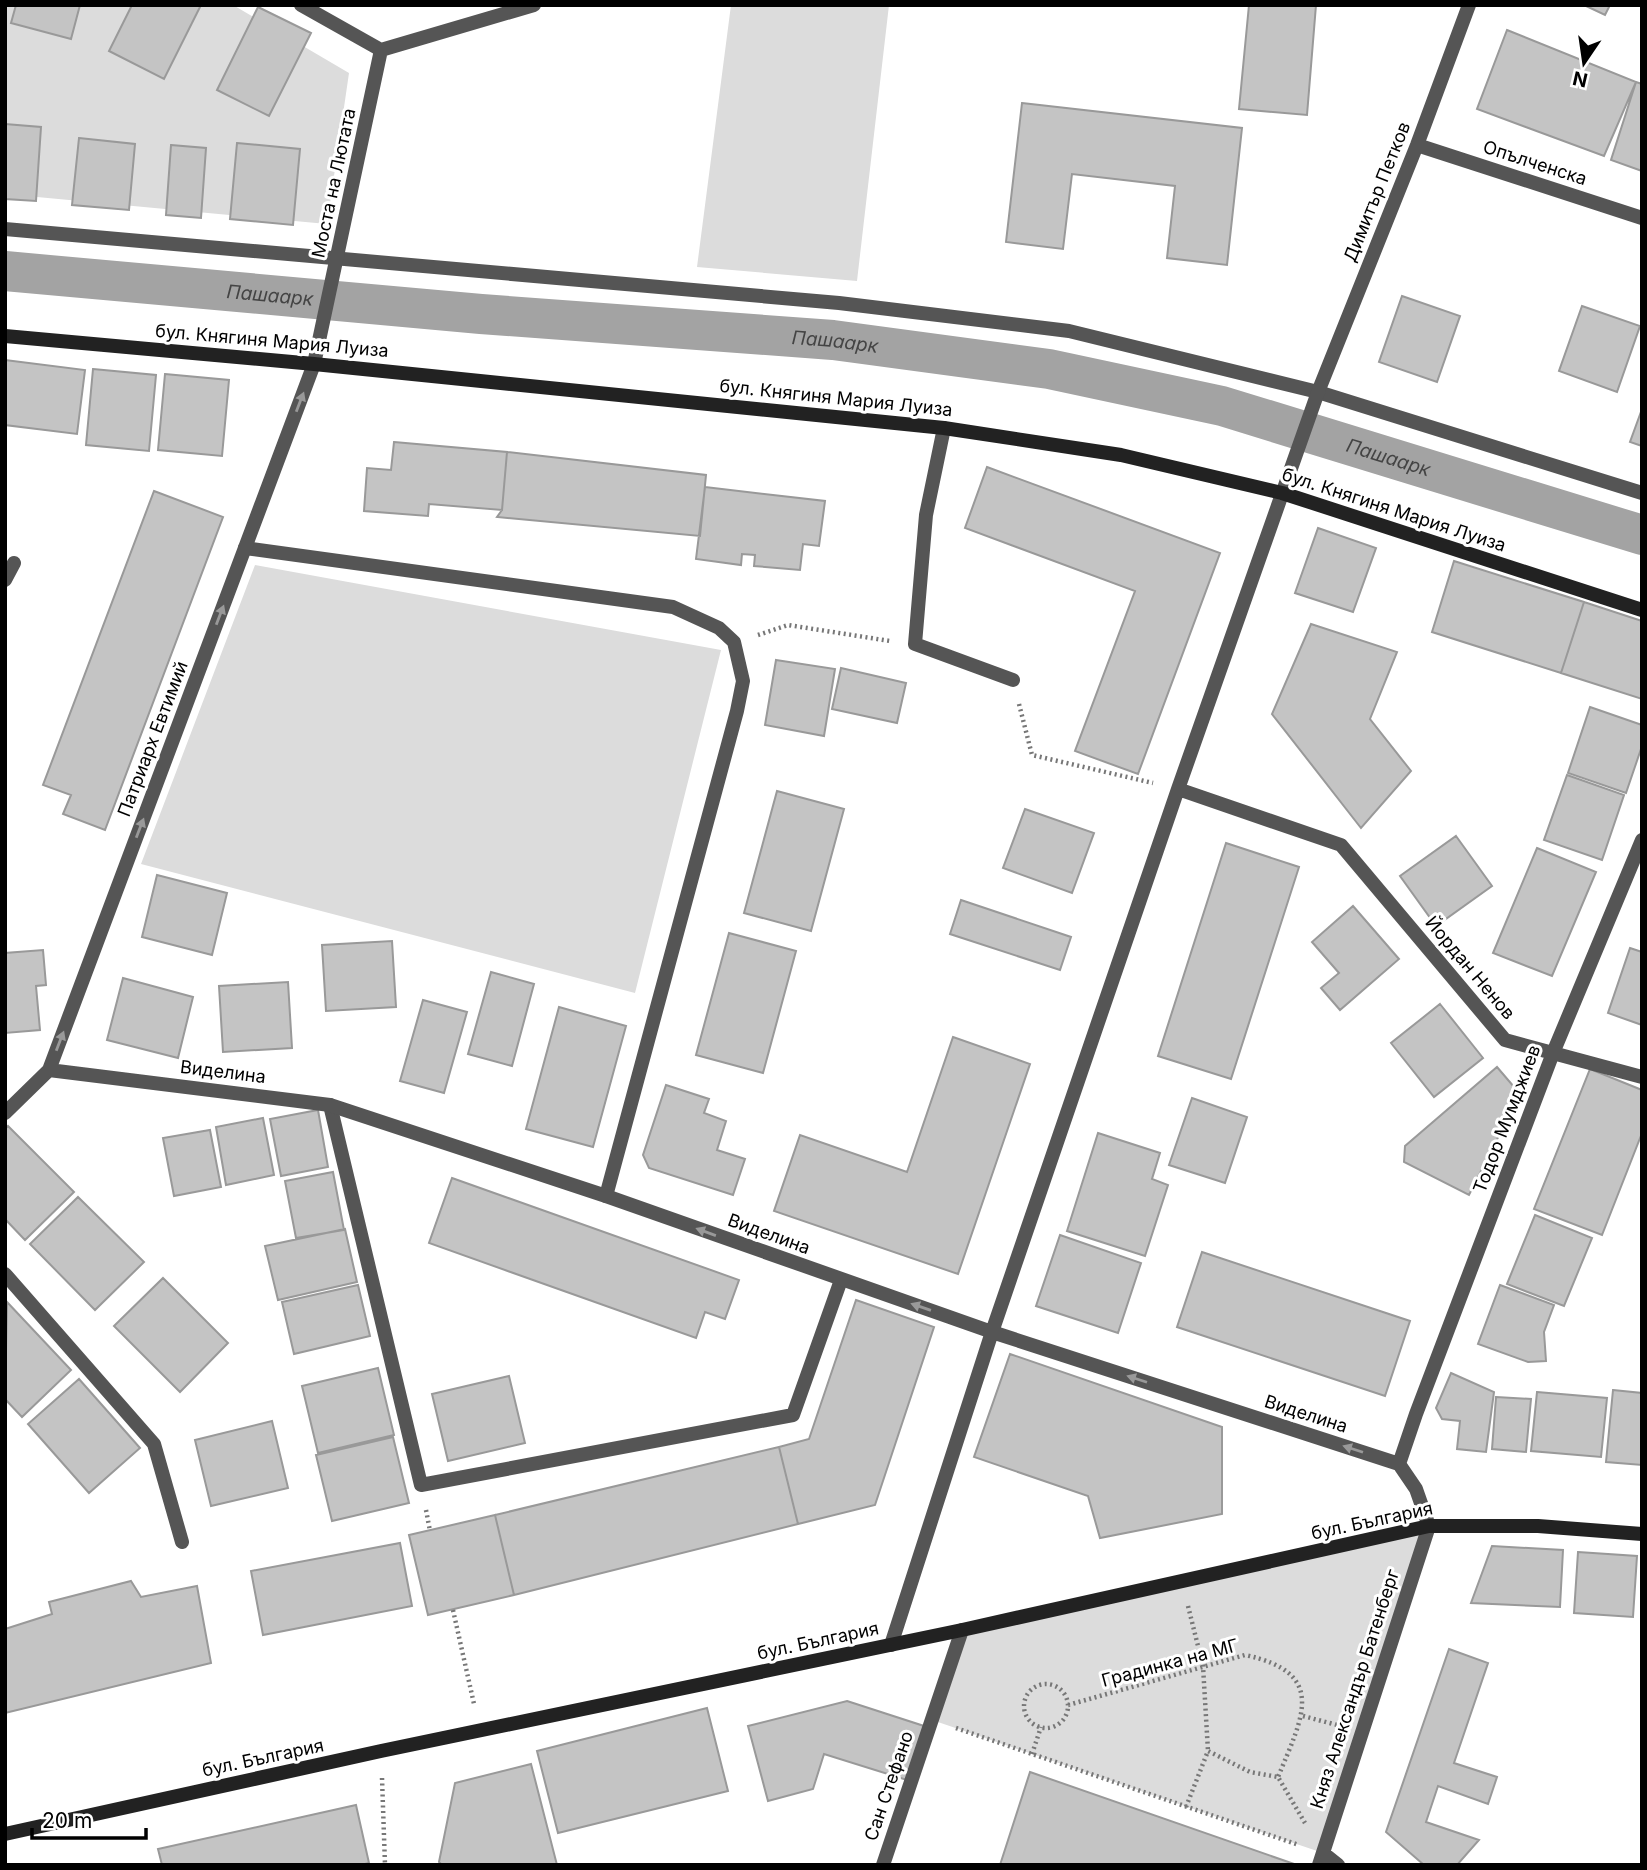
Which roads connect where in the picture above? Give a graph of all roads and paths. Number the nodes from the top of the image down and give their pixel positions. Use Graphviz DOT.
graph roads {
  1 [pos="301,5"];
  2 [pos="534,5"];
  3 [pos="1469,5"];
  4 [pos="381,50"];
  5 [pos="1417,145"];
  6 [pos="1642,218"];
  7 [pos="5,229"];
  8 [pos="337,259"];
  9 [pos="5,336"];
  10 [pos="314,364"];
  11 [pos="1318,392"];
  12 [pos="944,428"];
  13 [pos="1642,493"];
  14 [pos="1282,494"];
  15 [pos="245,548"];
  16 [pos="14,563"];
  17 [pos="5,580"];
  18 [pos="1642,610"];
  19 [pos="733,642"];
  20 [pos="915,644"];
  21 [pos="1013,680"];
  22 [pos="1178,789"];
  23 [pos="1642,840"];
  24 [pos="1553,1053"];
  25 [pos="49,1070"];
  26 [pos="1642,1077"];
  27 [pos="330,1105"];
  28 [pos="5,1113"];
  29 [pos="606,1196"];
  30 [pos="5,1274"];
  31 [pos="841,1280"];
  32 [pos="992,1332"];
  33 [pos="1399,1465"];
  34 [pos="1429,1526"];
  35 [pos="1642,1534"];
  36 [pos="183,1542"];
  37 [pos="1182,1581"];
  38 [pos="453,1609"];
  39 [pos="962,1630"];
  40 [pos="891,1645"];
  41 [pos="1203,1666"];
  42 [pos="1068,1705"];
  43 [pos="1303,1716"];
  44 [pos="932,1720"];
  45 [pos="1041,1727"];
  46 [pos="480,1731"];
  47 [pos="1362,1731"];
  48 [pos="381,1751"];
  49 [pos="1208,1751"];
  50 [pos="1032,1754"];
  51 [pos="1278,1777"];
  52 [pos="1186,1807"];
  53 [pos="5,1834"];
  54 [pos="1321,1859"];
  55 [pos="384,1865"];
  56 [pos="883,1865"];
  57 [pos="1338,1865"];
  1 -- 4 [label="street"];
  2 -- 4 [label="street"];
  3 -- 5 [label="street, Димитър Петков"];
  4 -- 8 [label="street, Моста на Лютата"];
  5 -- 6 [label="street, Опълченска"];
  5 -- 11 [label="street, Димитър Петков"];
  7 -- 8 [label="street"];
  8 -- 10 [label="street, Моста на Лютата"];
  8 -- 11 [label="street"];
  9 -- 10 [label="street, бул. Княгиня Мария Луиза"];
  10 -- 12 [label="street, бул. Княгиня Мария Луиза"];
  15 -- 10 [label="street, Патриарх Евтимий, one-way"];
  11 -- 13 [label="street"];
  11 -- 14 [label="street, Димитър Петков"];
  12 -- 14 [label="street, бул. Княгиня Мария Луиза"];
  12 -- 20 [label="street"];
  14 -- 18 [label="street, бул. Княгиня Мария Луиза"];
  14 -- 22 [label="street, Димитър Петков"];
  15 -- 19 [label="street"];
  25 -- 15 [label="street, Патриарх Евтимий, one-way"];
  16 -- 17 [label="street"];
  19 -- 20 [label="path"];
  19 -- 29 [label="street"];
  20 -- 21 [label="street"];
  21 -- 22 [label="path"];
  22 -- 24 [label="street, Йордан Ненов"];
  22 -- 32 [label="street, Димитър Петков"];
  23 -- 24 [label="street, Тодор Мумджиев"];
  24 -- 26 [label="street, Йордан Ненов"];
  24 -- 33 [label="street, Тодор Мумджиев"];
  25 -- 27 [label="street, Виделина"];
  25 -- 28 [label="street, Патриарх Евтимий"];
  27 -- 29 [label="street, Виделина"];
  27 -- 31 [label="street"];
  31 -- 29 [label="street, Виделина, one-way"];
  30 -- 36 [label="street"];
  32 -- 31 [label="street, Виделина, one-way"];
  33 -- 32 [label="street, Виделина, one-way"];
  32 -- 40 [label="street, Димитър Петков"];
  33 -- 34 [label="street"];
  34 -- 35 [label="street, бул. България"];
  34 -- 37 [label="street, бул. България"];
  34 -- 47 [label="street, Княз Александър Батенберг"];
  37 -- 39 [label="street, бул. България"];
  37 -- 41 [label="path"];
  38 -- 46 [label="path"];
  39 -- 40 [label="street, бул. България"];
  39 -- 44 [label="street, Сан Стефано"];
  40 -- 46 [label="street, бул. България"];
  41 -- 42 [label="path, Градинка на МГ"];
  41 -- 43 [label="path, Градинка на МГ"];
  41 -- 49 [label="path"];
  42 -- 45 [label="path, Градинка на МГ"];
  42 -- 45 [label="path"];
  43 -- 47 [label="path"];
  43 -- 51 [label="path"];
  44 -- 50 [label="path"];
  44 -- 56 [label="street, Сан Стефано"];
  45 -- 50 [label="path"];
  46 -- 48 [label="street, бул. България"];
  47 -- 54 [label="street, Княз Александър Батенберг"];
  48 -- 53 [label="street, бул. България"];
  48 -- 55 [label="path"];
  49 -- 51 [label="path"];
  49 -- 52 [label="path"];
  50 -- 52 [label="path"];
  51 -- 54 [label="path"];
  52 -- 54 [label="path"];
  54 -- 57 [label="street"];
}
